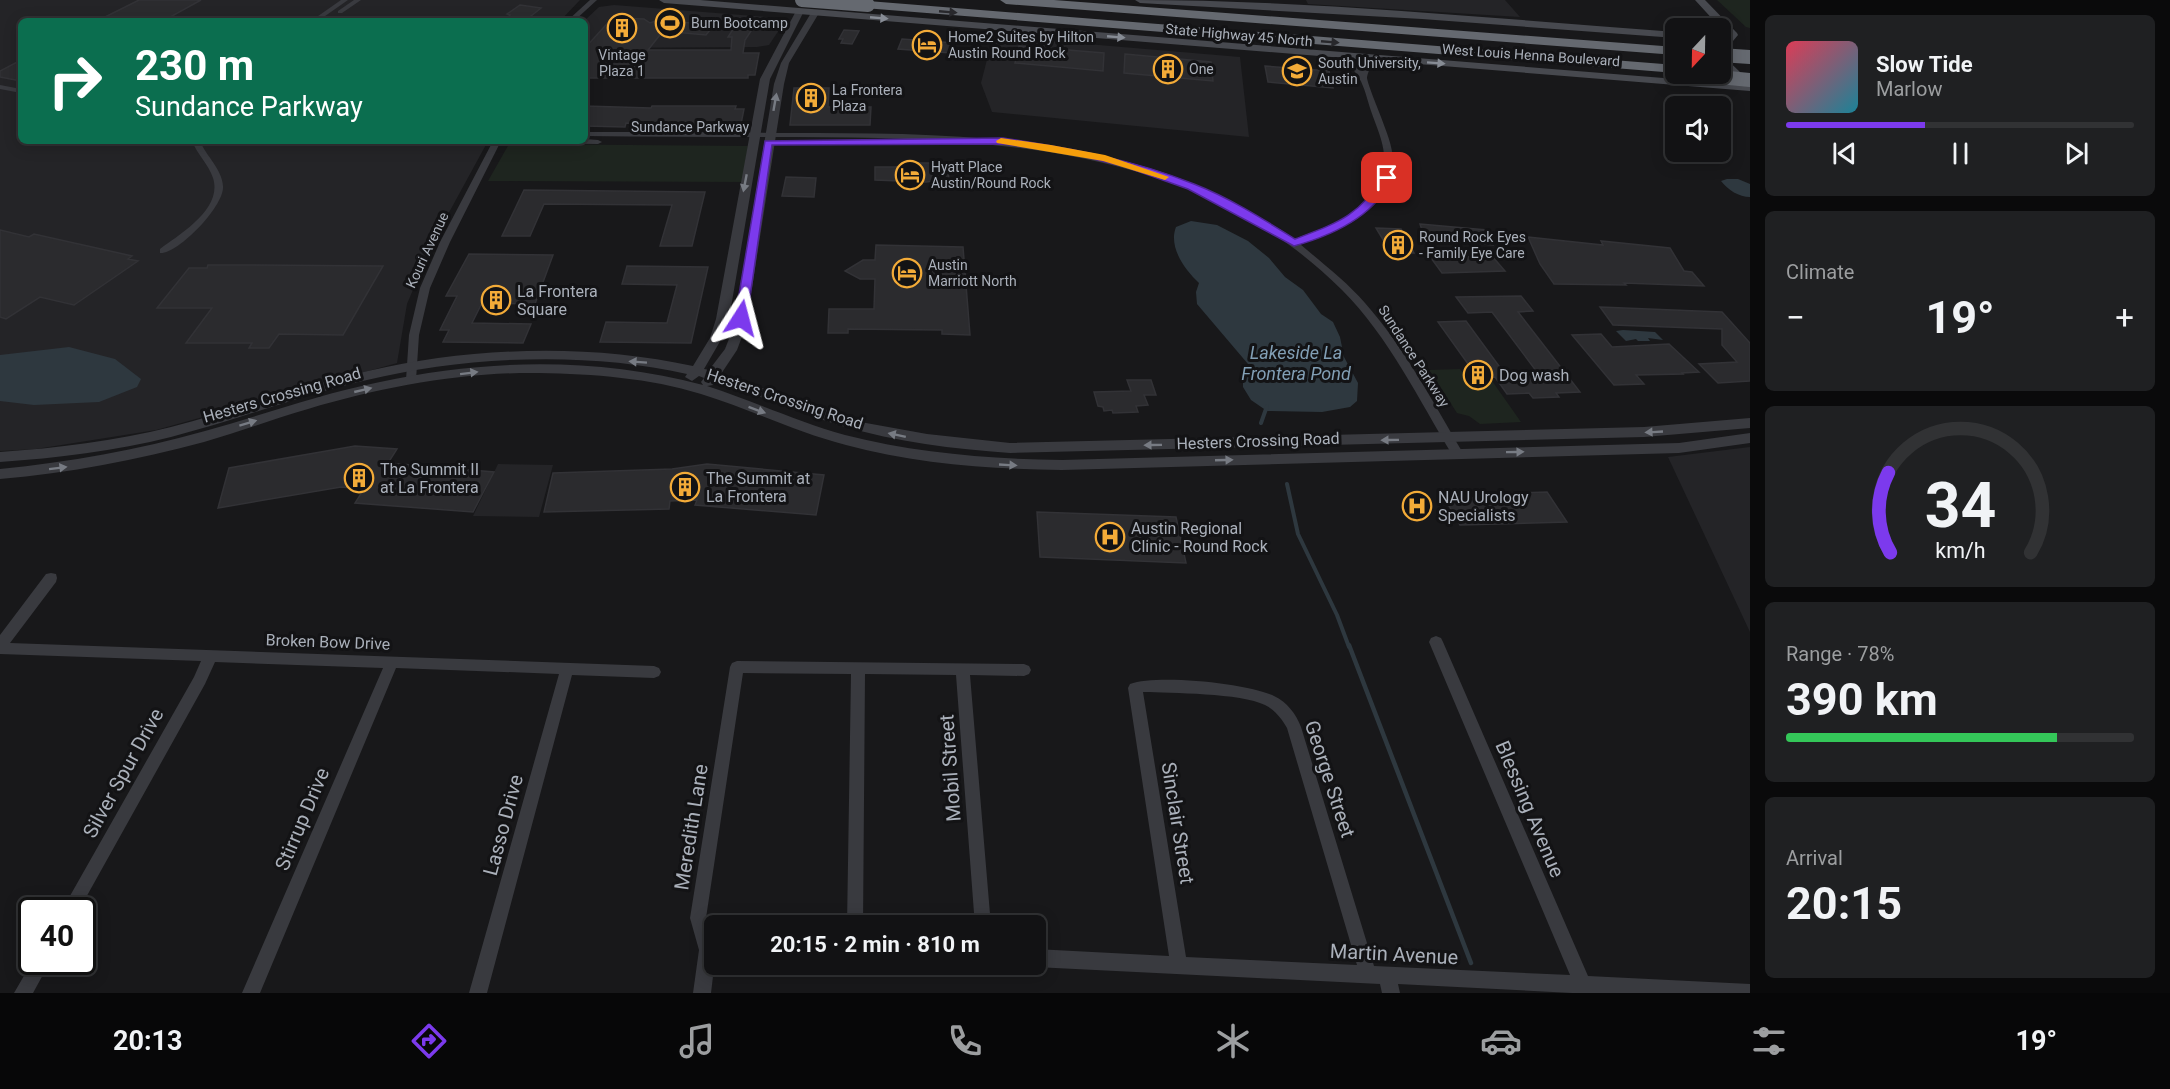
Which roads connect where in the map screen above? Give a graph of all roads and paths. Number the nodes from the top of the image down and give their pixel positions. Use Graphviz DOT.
graph roads {
  1 [pos="345,0"];
  2 [pos="358,0"];
  3 [pos="594,0"];
  4 [pos="664,0"];
  5 [pos="790,0"];
  6 [pos="811,0"];
  7 [pos="826,0"];
  8 [pos="845,0"];
  9 [pos="1006,0"];
  10 [pos="1140,0"];
  11 [pos="1696,3"];
  12 [pos="801,6"];
  13 [pos="1228,6"];
  14 [pos="754,7"];
  15 [pos="815,13"];
  16 [pos="854,16"];
  17 [pos="318,18"];
  18 [pos="331,18"];
  19 [pos="573,18"];
  20 [pos="1702,18"];
  21 [pos="808,24"];
  22 [pos="793,26"];
  23 [pos="1665,36"];
  24 [pos="1665,37"];
  25 [pos="1594,40"];
  26 [pos="1732,40"];
  27 [pos="1665,50"];
  28 [pos="1337,55"];
  29 [pos="1731,56"];
  30 [pos="1750,57"];
  31 [pos="1380,58"];
  32 [pos="1750,63"];
  33 [pos="1731,67"];
  34 [pos="1665,69"];
  35 [pos="1750,74"];
  36 [pos="1665,75"];
  37 [pos="1731,76"];
  38 [pos="1364,77"];
  39 [pos="1731,78"];
  40 [pos="1731,78"];
  41 [pos="1750,80"];
  42 [pos="1731,82"];
  43 [pos="1729,84"];
  44 [pos="0,87"];
  45 [pos="1750,88"];
  46 [pos="18,90"];
  47 [pos="1750,95"];
  48 [pos="588,134"];
  49 [pos="754,139"];
  50 [pos="769,139"];
  51 [pos="588,140"];
  52 [pos="198,144"];
  53 [pos="495,144"];
  54 [pos="1294,243"];
  55 [pos="162,251"];
  56 [pos="696,371"];
  57 [pos="412,374"];
  58 [pos="712,376"];
  59 [pos="686,386"];
  60 [pos="703,390"];
  61 [pos="1750,423"];
  62 [pos="1750,429"];
  63 [pos="1448,438"];
  64 [pos="1745,439"];
  65 [pos="1457,453"];
  66 [pos="0,457"];
  67 [pos="0,474"];
  68 [pos="51,578"];
  69 [pos="1436,642"];
  70 [pos="0,647"];
  71 [pos="211,655"];
  72 [pos="392,662"];
  73 [pos="858,667"];
  74 [pos="567,669"];
  75 [pos="963,669"];
  76 [pos="1024,670"];
  77 [pos="654,672"];
  78 [pos="1135,688"];
  79 [pos="77,897"];
  80 [pos="855,915"];
  81 [pos="981,915"];
  82 [pos="704,933"];
  83 [pos="1046,958"];
  84 [pos="1179,964"];
  85 [pos="1368,974"];
  86 [pos="33,975"];
  87 [pos="706,975"];
  88 [pos="1387,975"];
  89 [pos="1584,989"];
  90 [pos="23,993"];
  91 [pos="251,993"];
  92 [pos="478,993"];
  93 [pos="702,993"];
  94 [pos="1391,993"];
  95 [pos="1750,993"];
  1 -- 17 [label="street"];
  2 -- 18 [label="street"];
  3 -- 19 [label="street"];
  4 -- 14 [label="main road, West Louis Henna Boulevard"];
  5 -- 14 [label="main road"];
  6 -- 12 [label="main road"];
  7 -- 15 [label="main road"];
  8 -- 16 [label="main road"];
  9 -- 25 [label="highway, State Highway 45 North"];
  10 -- 13 [label="main road, West Louis Henna Boulevard"];
  11 -- 20 [label="main road"];
  11 -- 26 [label="main road"];
  12 -- 14 [label="main road, West Louis Henna Boulevard"];
  12 -- 15 [label="main road, West Louis Henna Boulevard"];
  12 -- 22 [label="street"];
  12 -- 34 [label="highway, State Highway 45 North, one-way, bridge"];
  13 -- 23 [label="main road, West Louis Henna Boulevard"];
  13 -- 25 [label="highway"];
  14 -- 22 [label="main road"];
  15 -- 16 [label="main road, West Louis Henna Boulevard"];
  15 -- 21 [label="street"];
  16 -- 21 [label="main road"];
  16 -- 28 [label="main road, West Louis Henna Boulevard, one-way"];
  50 -- 21 [label="street, one-way"];
  22 -- 49 [label="street"];
  24 -- 25 [label="highway"];
  25 -- 27 [label="highway, State Highway 45 North"];
  26 -- 32 [label="main road"];
  28 -- 31 [label="main road, West Louis Henna Boulevard"];
  28 -- 38 [label="street"];
  29 -- 30 [label="highway, bridge"];
  31 -- 36 [label="main road, West Louis Henna Boulevard, one-way"];
  31 -- 38 [label="street"];
  33 -- 39 [label="main road"];
  35 -- 37 [label="highway"];
  38 -- 54 [label="street"];
  40 -- 41 [label="highway, bridge"];
  42 -- 45 [label="main road, West Louis Henna Boulevard"];
  43 -- 47 [label="main road"];
  44 -- 46 [label="street"];
  48 -- 49 [label="street, Sundance Parkway"];
  49 -- 50 [label="street, Sundance Parkway"];
  49 -- 51 [label="street, Sundance Parkway"];
  49 -- 56 [label="street, one-way"];
  50 -- 54 [label="street, Sundance Parkway"];
  50 -- 58 [label="street"];
  52 -- 55 [label="street"];
  53 -- 57 [label="street, Kouri Avenue"];
  54 -- 63 [label="street, Sundance Parkway"];
  56 -- 57 [label="street, Hesters Crossing Road, one-way"];
  56 -- 58 [label="street, Hesters Crossing Road"];
  56 -- 59 [label="street"];
  57 -- 59 [label="street, Hesters Crossing Road, one-way"];
  57 -- 66 [label="street, Hesters Crossing Road"];
  67 -- 57 [label="street, Hesters Crossing Road, one-way"];
  58 -- 60 [label="street"];
  63 -- 58 [label="street, Hesters Crossing Road, one-way"];
  59 -- 60 [label="street, Hesters Crossing Road"];
  60 -- 65 [label="street, Hesters Crossing Road, one-way"];
  61 -- 63 [label="street, Hesters Crossing Road, one-way"];
  62 -- 64 [label="street"];
  63 -- 65 [label="street, Sundance Parkway"];
  65 -- 64 [label="street, Hesters Crossing Road, one-way"];
  68 -- 70 [label="street"];
  69 -- 89 [label="street, Blessing Avenue"];
  70 -- 71 [label="street, Broken Bow Drive"];
  71 -- 72 [label="street, Broken Bow Drive"];
  71 -- 79 [label="street, Silver Spur Drive"];
  72 -- 74 [label="street, Broken Bow Drive"];
  72 -- 91 [label="street, Stirrup Drive"];
  73 -- 75 [label="street"];
  73 -- 80 [label="street"];
  73 -- 82 [label="street, Meredith Lane"];
  74 -- 77 [label="street, Broken Bow Drive"];
  74 -- 92 [label="street, Lasso Drive"];
  75 -- 76 [label="street"];
  75 -- 81 [label="street, Mobil Street"];
  78 -- 84 [label="street, Sinclair Street"];
  78 -- 85 [label="street, George Street"];
  83 -- 84 [label="street, Martin Avenue"];
  84 -- 85 [label="street, Martin Avenue"];
  85 -- 88 [label="street, Martin Avenue"];
  86 -- 90 [label="street"];
  87 -- 93 [label="street, Meredith Lane"];
  88 -- 89 [label="street, Martin Avenue"];
  88 -- 94 [label="street"];
  89 -- 95 [label="street, Martin Avenue"];
}
